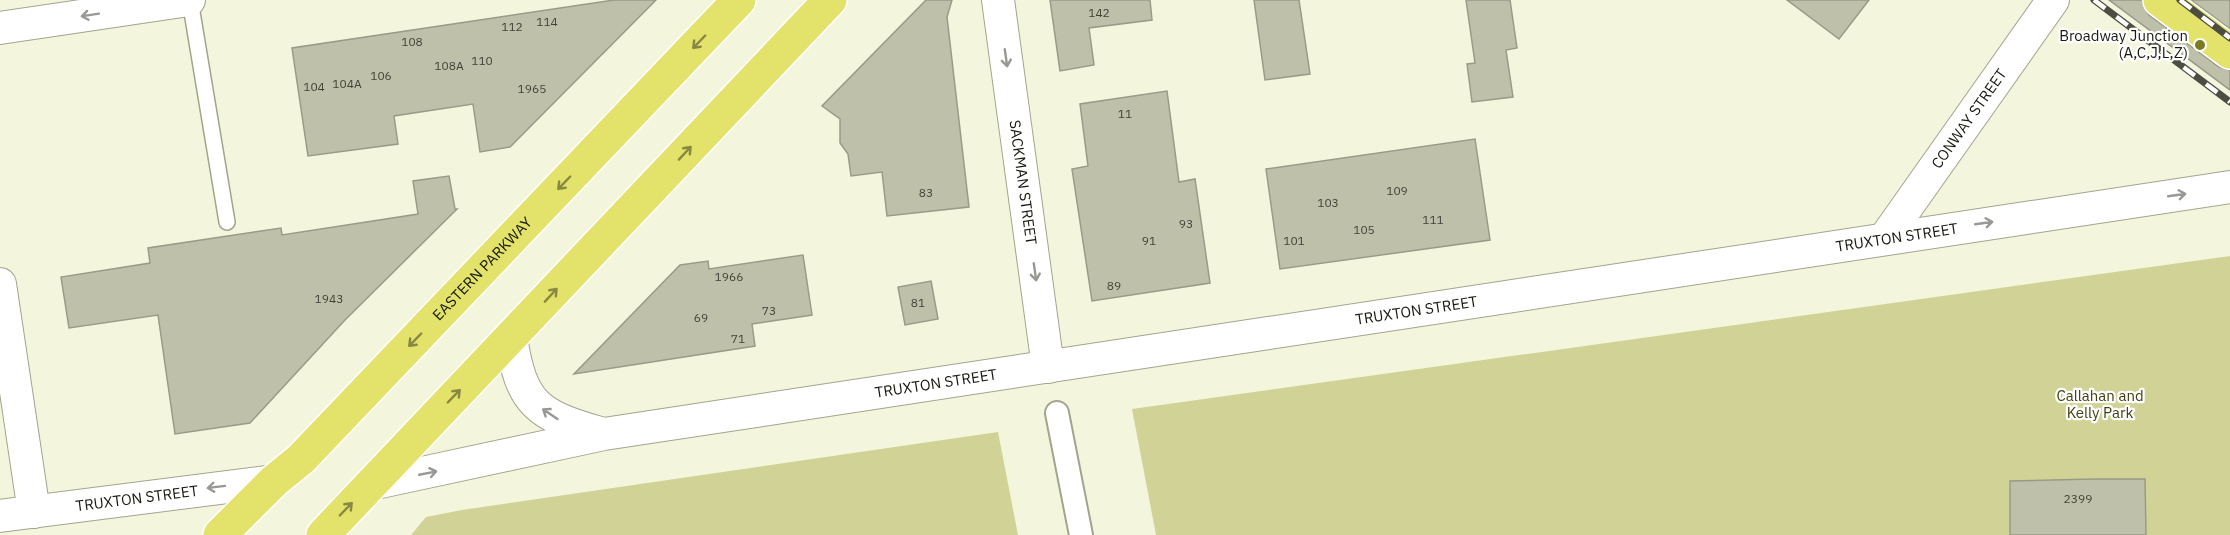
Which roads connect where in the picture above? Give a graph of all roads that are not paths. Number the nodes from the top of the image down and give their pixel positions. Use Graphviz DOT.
graph roads {
  1 [pos="190,0"];
  2 [pos="739,0"];
  3 [pos="830,0"];
  4 [pos="998,0"];
  5 [pos="2053,0"];
  6 [pos="2160,0"];
  7 [pos="0,28"];
  8 [pos="2230,51"];
  9 [pos="2230,187"];
  10 [pos="227,222"];
  11 [pos="1885,238"];
  12 [pos="0,284"];
  13 [pos="511,337"];
  14 [pos="1048,367"];
  15 [pos="1057,413"];
  16 [pos="604,434"];
  17 [pos="274,481"];
  18 [pos="371,484"];
  19 [pos="34,512"];
  20 [pos="0,516"];
  21 [pos="220,535"];
  22 [pos="323,535"];
  23 [pos="1081,535"];
  1 -- 7 [label="street, one-way"];
  1 -- 10 [label="lane"];
  2 -- 17 [label="main road, EASTERN PARKWAY, one-way"];
  13 -- 3 [label="main road, one-way"];
  4 -- 14 [label="street, SACKMAN STREET, one-way"];
  5 -- 11 [label="street, CONWAY STREET"];
  6 -- 8 [label="main road"];
  11 -- 9 [label="street, TRUXTON STREET, one-way"];
  11 -- 14 [label="street, TRUXTON STREET"];
  12 -- 19 [label="street"];
  16 -- 13 [label="street, TRUXTON STREET, one-way"];
  18 -- 13 [label="main road, one-way"];
  14 -- 16 [label="street, TRUXTON STREET"];
  15 -- 23 [label="street"];
  18 -- 16 [label="street, TRUXTON STREET, one-way"];
  17 -- 19 [label="street, TRUXTON STREET, one-way"];
  17 -- 21 [label="main road, EASTERN PARKWAY"];
  22 -- 18 [label="main road, one-way"];
  19 -- 20 [label="street, TRUXTON STREET"];
}
